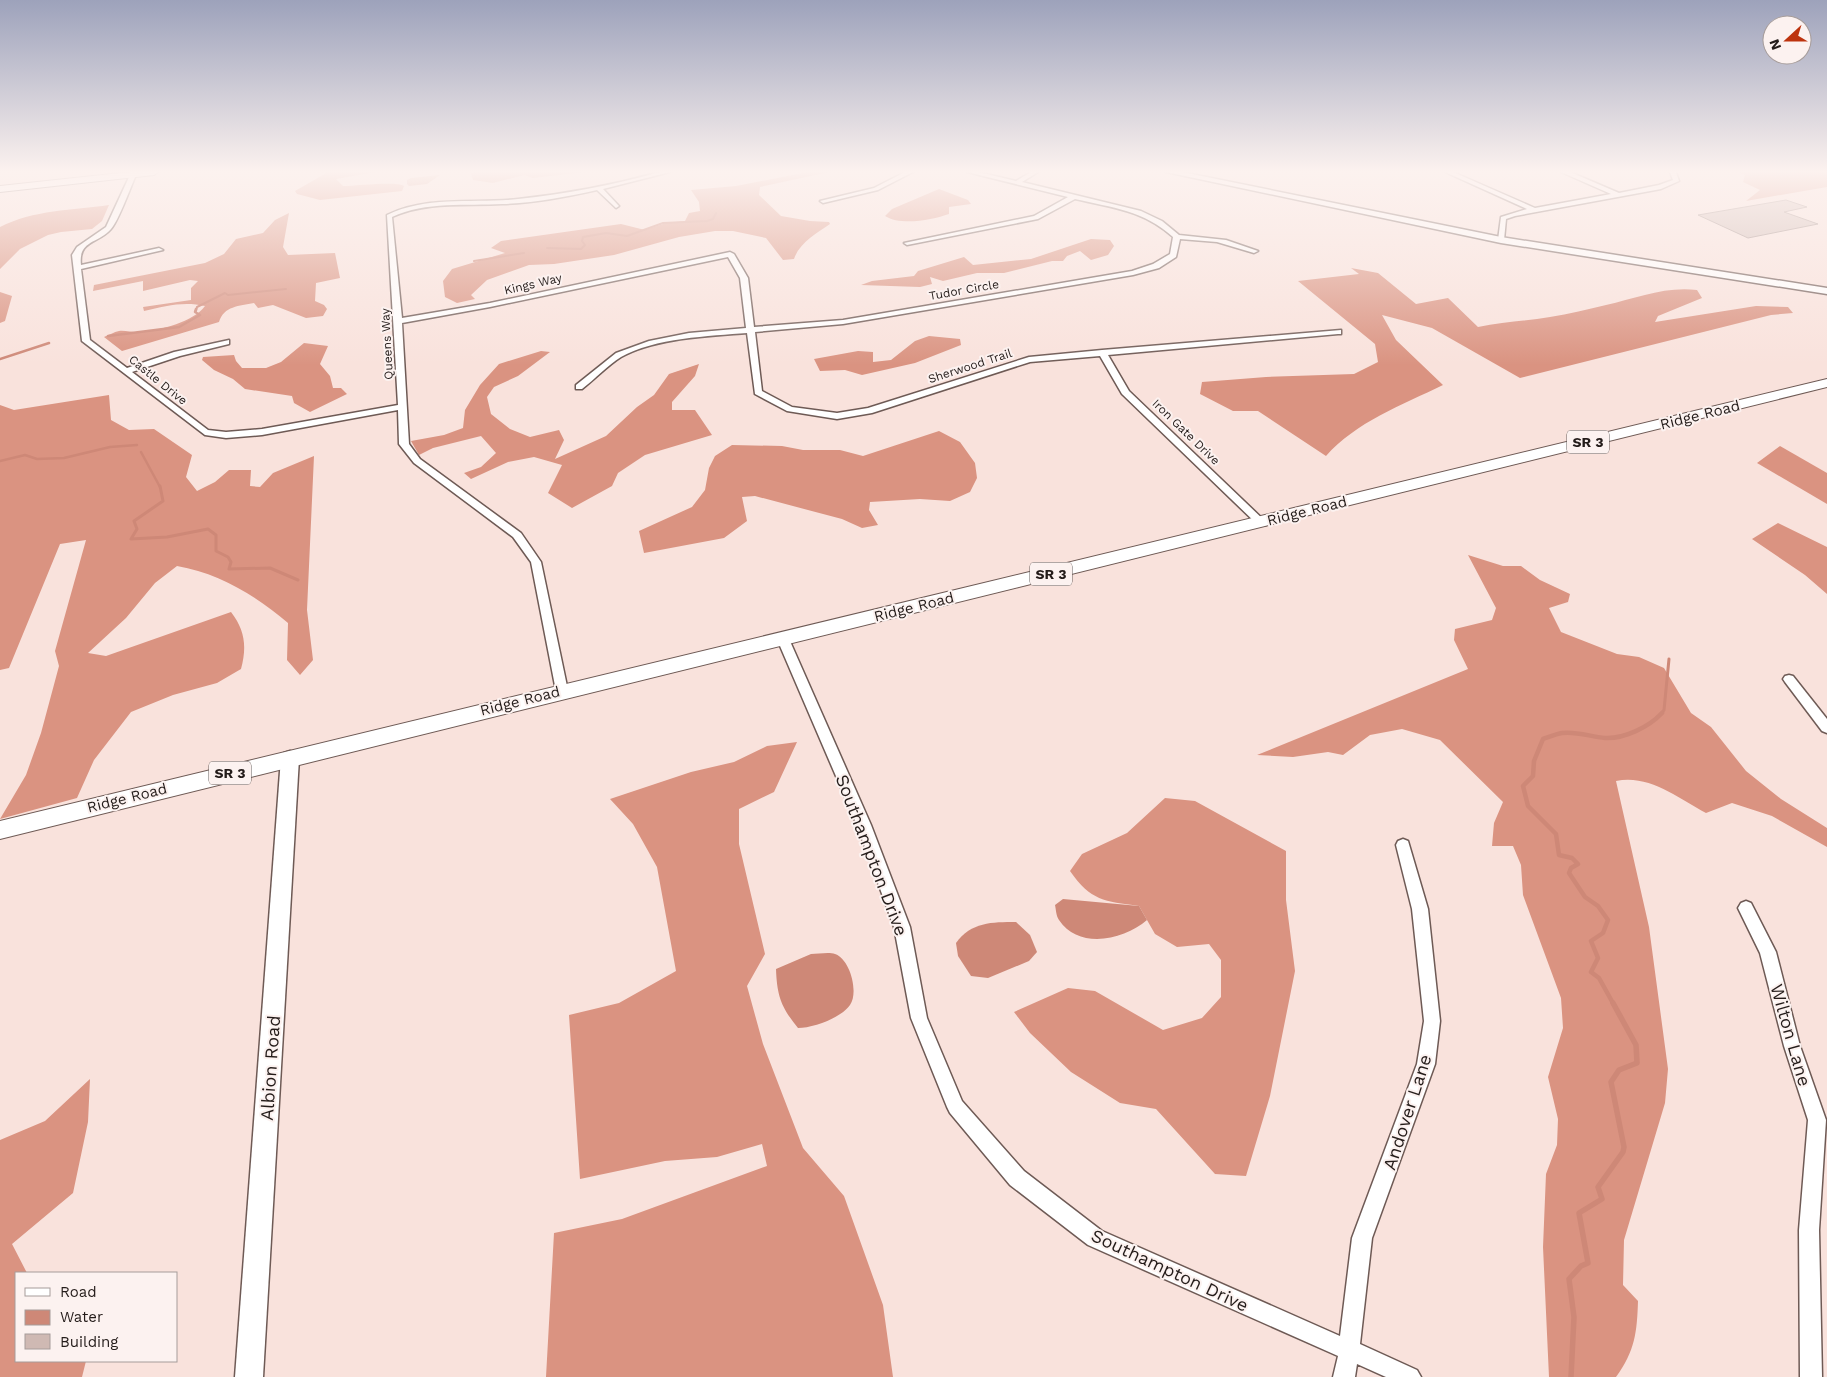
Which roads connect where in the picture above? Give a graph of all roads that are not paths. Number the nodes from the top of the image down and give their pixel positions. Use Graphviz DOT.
graph roads {
  1 [pos="97,236"];
  2 [pos="391,236"];
  3 [pos="943,236"];
  4 [pos="1483,236"];
  5 [pos="1501,236"];
  6 [pos="1177,237"];
  7 [pos="1501,240"];
  8 [pos="908,243"];
  9 [pos="159,250"];
  10 [pos="1254,252"];
  11 [pos="730,254"];
  12 [pos="76,268"];
  13 [pos="1827,291"];
  14 [pos="398,321"];
  15 [pos="752,330"];
  16 [pos="1338,332"];
  17 [pos="226,342"];
  18 [pos="1102,352"];
  19 [pos="128,371"];
  20 [pos="1827,383"];
  21 [pos="579,387"];
  22 [pos="402,407"];
  23 [pos="1262,523"];
  24 [pos="783,639"];
  25 [pos="1789,680"];
  26 [pos="562,691"];
  27 [pos="1827,728"];
  28 [pos="290,758"];
  29 [pos="0,830"];
  30 [pos="1403,845"];
  31 [pos="1746,908"];
  32 [pos="1822,1122"];
  33 [pos="1349,1351"];
  34 [pos="249,1377"];
  35 [pos="1344,1377"];
  36 [pos="1410,1377"];
  37 [pos="1811,1377"];
  1 -- 12 [label="street, Castle Drive"];
  2 -- 14 [label="street, Queens Way"];
  3 -- 8 [label="street"];
  4 -- 7 [label="street"];
  5 -- 7 [label="street"];
  6 -- 10 [label="street"];
  6 -- 15 [label="street, Tudor Circle"];
  7 -- 13 [label="street"];
  9 -- 12 [label="street"];
  11 -- 14 [label="street, Kings Way"];
  11 -- 15 [label="street, Sherwood Trail"];
  12 -- 19 [label="street, Castle Drive"];
  14 -- 22 [label="street, Queens Way"];
  15 -- 18 [label="street, Sherwood Trail"];
  15 -- 21 [label="street, Tudor Circle"];
  16 -- 18 [label="street, Sherwood Trail"];
  17 -- 19 [label="street"];
  18 -- 23 [label="street, Iron Gate Drive"];
  19 -- 22 [label="street, Castle Drive"];
  20 -- 23 [label="main road, Ridge Road / SR 3"];
  22 -- 26 [label="street, Queens Way"];
  23 -- 24 [label="main road, Ridge Road / SR 3"];
  24 -- 26 [label="main road, Ridge Road / SR 3"];
  24 -- 33 [label="street, Southampton Drive"];
  25 -- 27 [label="street"];
  26 -- 28 [label="main road, Ridge Road / SR 3"];
  28 -- 29 [label="main road, Ridge Road / SR 3"];
  28 -- 34 [label="street, Albion Road"];
  30 -- 33 [label="street, Andover Lane"];
  31 -- 32 [label="street, Wilton Lane"];
  32 -- 37 [label="street, Wilton Lane"];
  33 -- 35 [label="street, Andover Lane"];
  33 -- 36 [label="street, Southampton Drive"];
}
